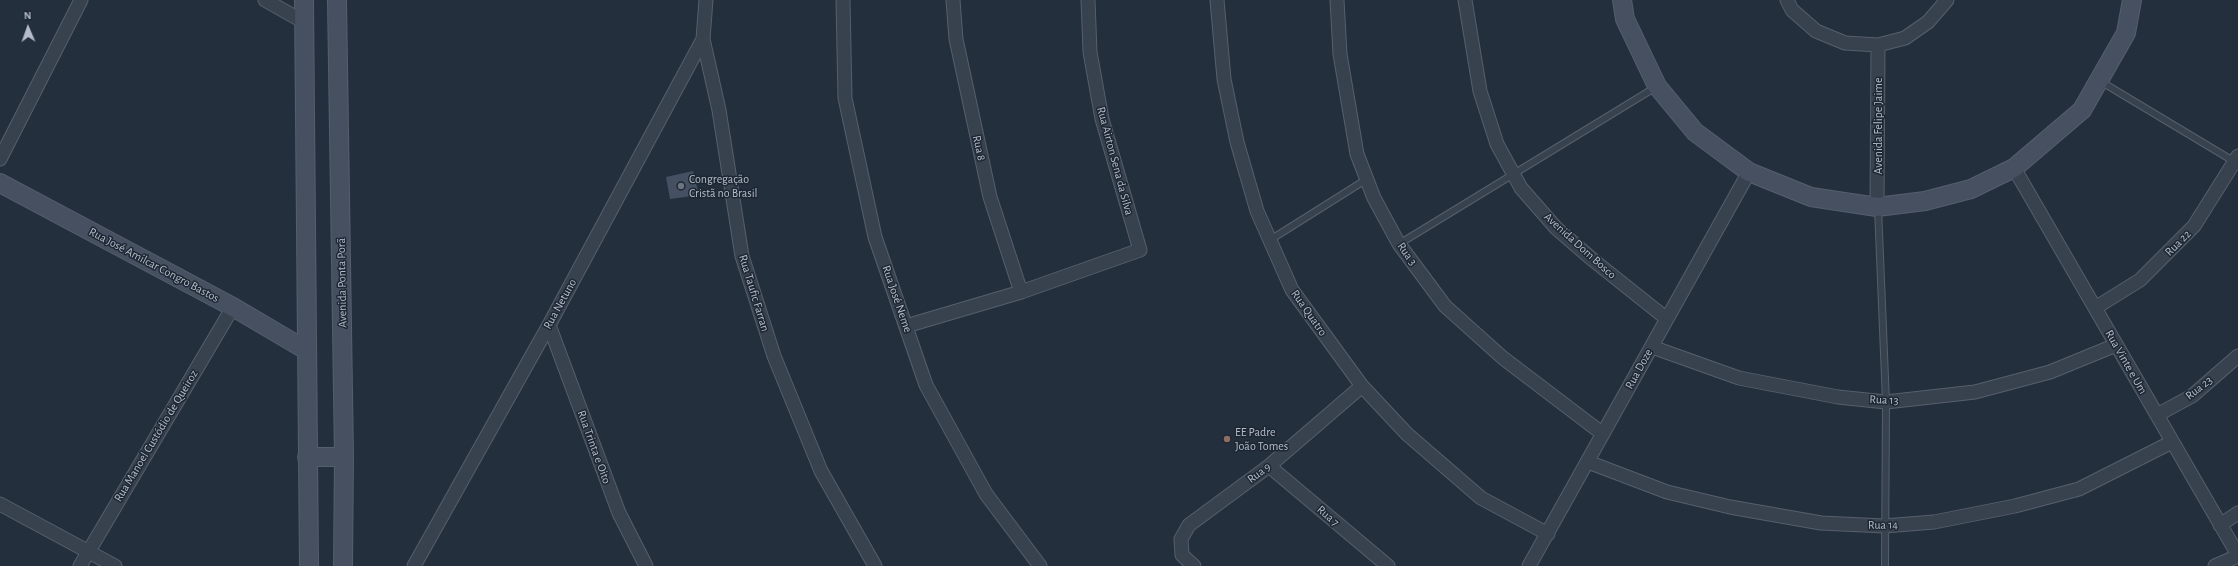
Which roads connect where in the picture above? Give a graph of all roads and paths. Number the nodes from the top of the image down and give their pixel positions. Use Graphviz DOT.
graph roads {
  1 [pos="81,0"];
  2 [pos="265,0"];
  3 [pos="304,0"];
  4 [pos="337,0"];
  5 [pos="706,0"];
  6 [pos="843,0"];
  7 [pos="953,0"];
  8 [pos="1088,0"];
  9 [pos="1217,0"];
  10 [pos="1337,0"];
  11 [pos="1465,0"];
  12 [pos="1622,0"];
  13 [pos="1787,0"];
  14 [pos="1947,0"];
  15 [pos="2132,0"];
  16 [pos="304,22"];
  17 [pos="703,39"];
  18 [pos="1878,45"];
  19 [pos="2099,80"];
  20 [pos="1657,86"];
  21 [pos="0,159"];
  22 [pos="2237,161"];
  23 [pos="2014,168"];
  24 [pos="1749,172"];
  25 [pos="1513,174"];
  26 [pos="1367,179"];
  27 [pos="0,183"];
  28 [pos="1878,207"];
  29 [pos="1270,240"];
  30 [pos="1399,244"];
  31 [pos="1021,292"];
  32 [pos="233,307"];
  33 [pos="2095,308"];
  34 [pos="1667,319"];
  35 [pos="549,325"];
  36 [pos="906,326"];
  37 [pos="2116,345"];
  38 [pos="1652,347"];
  39 [pos="306,350"];
  40 [pos="2238,356"];
  41 [pos="1362,386"];
  42 [pos="1886,402"];
  43 [pos="2157,415"];
  44 [pos="1603,434"];
  45 [pos="2172,442"];
  46 [pos="307,457"];
  47 [pos="344,457"];
  48 [pos="1588,462"];
  49 [pos="1269,466"];
  50 [pos="0,504"];
  51 [pos="2238,513"];
  52 [pos="2220,525"];
  53 [pos="1884,526"];
  54 [pos="1548,534"];
  55 [pos="88,551"];
  56 [pos="2238,555"];
  57 [pos="80,566"];
  58 [pos="115,566"];
  59 [pos="310,566"];
  60 [pos="343,566"];
  61 [pos="414,566"];
  62 [pos="646,566"];
  63 [pos="875,566"];
  64 [pos="1040,566"];
  65 [pos="1194,566"];
  66 [pos="1388,566"];
  67 [pos="1530,566"];
  68 [pos="1884,566"];
  69 [pos="2215,566"];
  1 -- 21 [label="street"];
  2 -- 16 [label="street"];
  3 -- 16 [label="main road"];
  4 -- 47 [label="main road, Avenida Ponta Porã"];
  5 -- 17 [label="street, Rua Taufic Farran"];
  6 -- 36 [label="street, Rua José Neme"];
  7 -- 31 [label="street, Rua 8"];
  8 -- 31 [label="street, Rua Airton Sena da Silva"];
  9 -- 29 [label="street, Rua Quatro"];
  10 -- 26 [label="street, Rua 3"];
  11 -- 25 [label="street, Avenida Dom Bosco"];
  12 -- 20 [label="main road"];
  13 -- 18 [label="street"];
  14 -- 18 [label="street"];
  15 -- 19 [label="main road"];
  16 -- 39 [label="main road"];
  17 -- 35 [label="street, Rua Netuno"];
  17 -- 63 [label="street, Rua Taufic Farran"];
  18 -- 28 [label="street, Avenida Felipe Jaime"];
  19 -- 22 [label="lane"];
  19 -- 23 [label="main road"];
  20 -- 24 [label="main road"];
  20 -- 25 [label="lane"];
  22 -- 33 [label="street, Rua 22"];
  23 -- 28 [label="main road"];
  23 -- 33 [label="street, Rua Vinte e Um"];
  24 -- 28 [label="main road"];
  24 -- 34 [label="street, Rua Doze"];
  25 -- 30 [label="lane"];
  25 -- 34 [label="street, Avenida Dom Bosco"];
  26 -- 29 [label="lane"];
  26 -- 30 [label="street, Rua 3"];
  27 -- 32 [label="main road, Rua José Amilcar Congro Bastos"];
  28 -- 42 [label="lane"];
  29 -- 41 [label="street, Rua Quatro"];
  30 -- 44 [label="street, Rua 3"];
  31 -- 36 [label="street"];
  32 -- 39 [label="main road, Rua José Amilcar Congro Bastos"];
  32 -- 55 [label="street, Rua Manoel Custódio de Queiroz"];
  33 -- 37 [label="street, Rua Vinte e Um"];
  34 -- 38 [label="street, Rua Doze"];
  35 -- 61 [label="street, Rua Netuno"];
  35 -- 62 [label="street, Rua Trinta e Oito"];
  36 -- 64 [label="street, Rua José Neme"];
  37 -- 42 [label="street, Rua 13"];
  37 -- 43 [label="street, Rua Vinte e Um"];
  38 -- 42 [label="street, Rua 13"];
  38 -- 44 [label="street, Rua Doze"];
  39 -- 46 [label="main road"];
  40 -- 43 [label="street, Rua 23"];
  41 -- 49 [label="street, Rua 9"];
  41 -- 54 [label="street, Rua Quatro"];
  42 -- 53 [label="lane"];
  43 -- 45 [label="street, Rua Vinte e Um"];
  44 -- 48 [label="street, Rua Doze"];
  45 -- 52 [label="street, Rua Vinte e Um"];
  45 -- 53 [label="street, Rua 14"];
  46 -- 47 [label="main road"];
  46 -- 59 [label="main road"];
  47 -- 60 [label="main road, Avenida Ponta Porã"];
  48 -- 53 [label="street, Rua 14"];
  48 -- 54 [label="street, Rua Doze"];
  49 -- 65 [label="street, Rua 9"];
  49 -- 66 [label="street, Rua 7"];
  50 -- 55 [label="street"];
  51 -- 52 [label="street"];
  52 -- 56 [label="street, Rua Vinte e Um"];
  53 -- 68 [label="lane"];
  54 -- 67 [label="street, Rua Doze"];
  55 -- 57 [label="street, Rua Manoel Custódio de Queiroz"];
  55 -- 58 [label="street"];
  56 -- 69 [label="street"];
}
